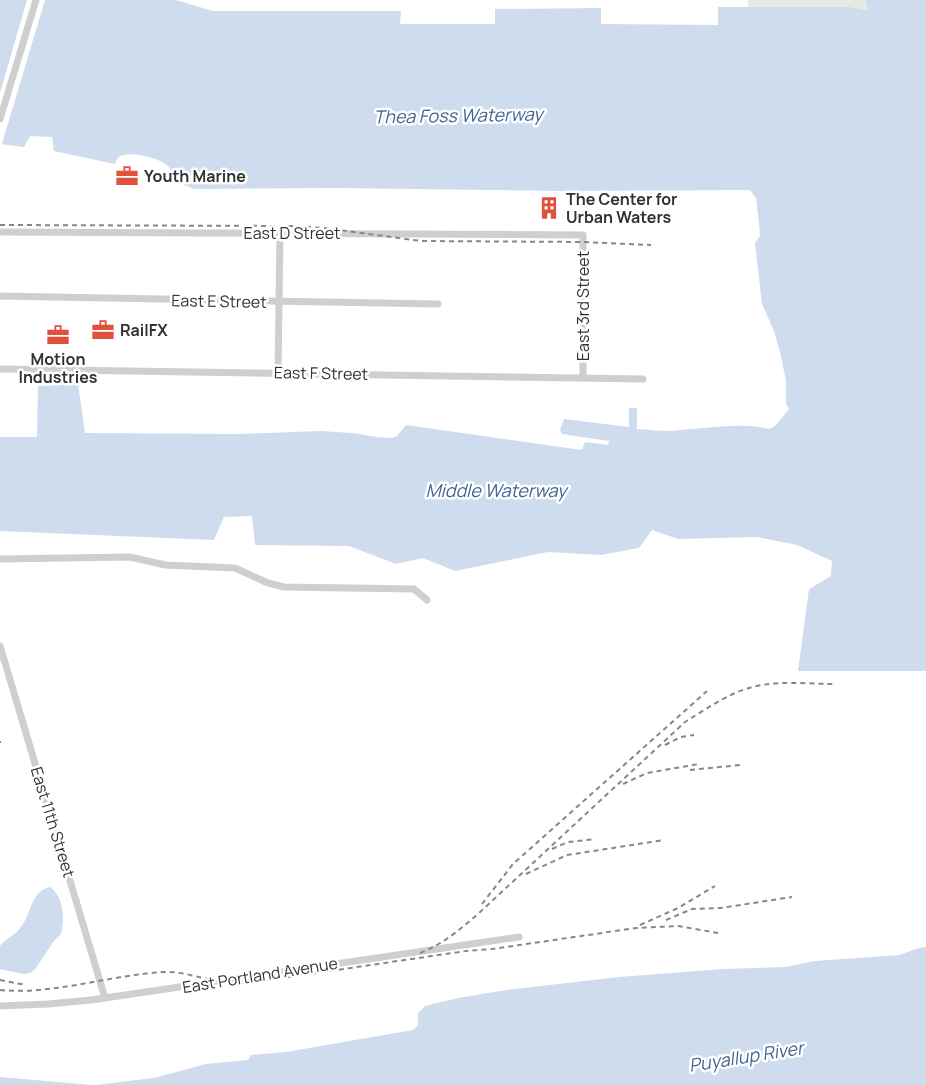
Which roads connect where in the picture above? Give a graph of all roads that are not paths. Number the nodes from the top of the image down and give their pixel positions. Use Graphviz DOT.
graph roads {
  1 [pos="36,0"];
  2 [pos="0,119"];
  3 [pos="0,232"];
  4 [pos="280,233"];
  5 [pos="583,235"];
  6 [pos="0,296"];
  7 [pos="279,302"];
  8 [pos="438,304"];
  9 [pos="0,368"];
  10 [pos="278,373"];
  11 [pos="583,378"];
  12 [pos="643,379"];
  13 [pos="0,559"];
  14 [pos="427,600"];
  15 [pos="0,646"];
  16 [pos="518,937"];
  17 [pos="105,998"];
  18 [pos="0,1006"];
  1 -- 2 [label="street"];
  3 -- 4 [label="street, East D Street"];
  4 -- 5 [label="street, East D Street"];
  4 -- 7 [label="street"];
  5 -- 11 [label="street, East 3rd Street"];
  6 -- 7 [label="street, East E Street"];
  7 -- 8 [label="street, East E Street"];
  7 -- 10 [label="street"];
  9 -- 10 [label="street, East F Street"];
  10 -- 11 [label="street, East F Street"];
  11 -- 12 [label="street, East F Street"];
  13 -- 14 [label="street"];
  15 -- 17 [label="street, East 11th Street"];
  16 -- 17 [label="street, East Portland Avenue"];
  17 -- 18 [label="street, East Portland Avenue"];
}
